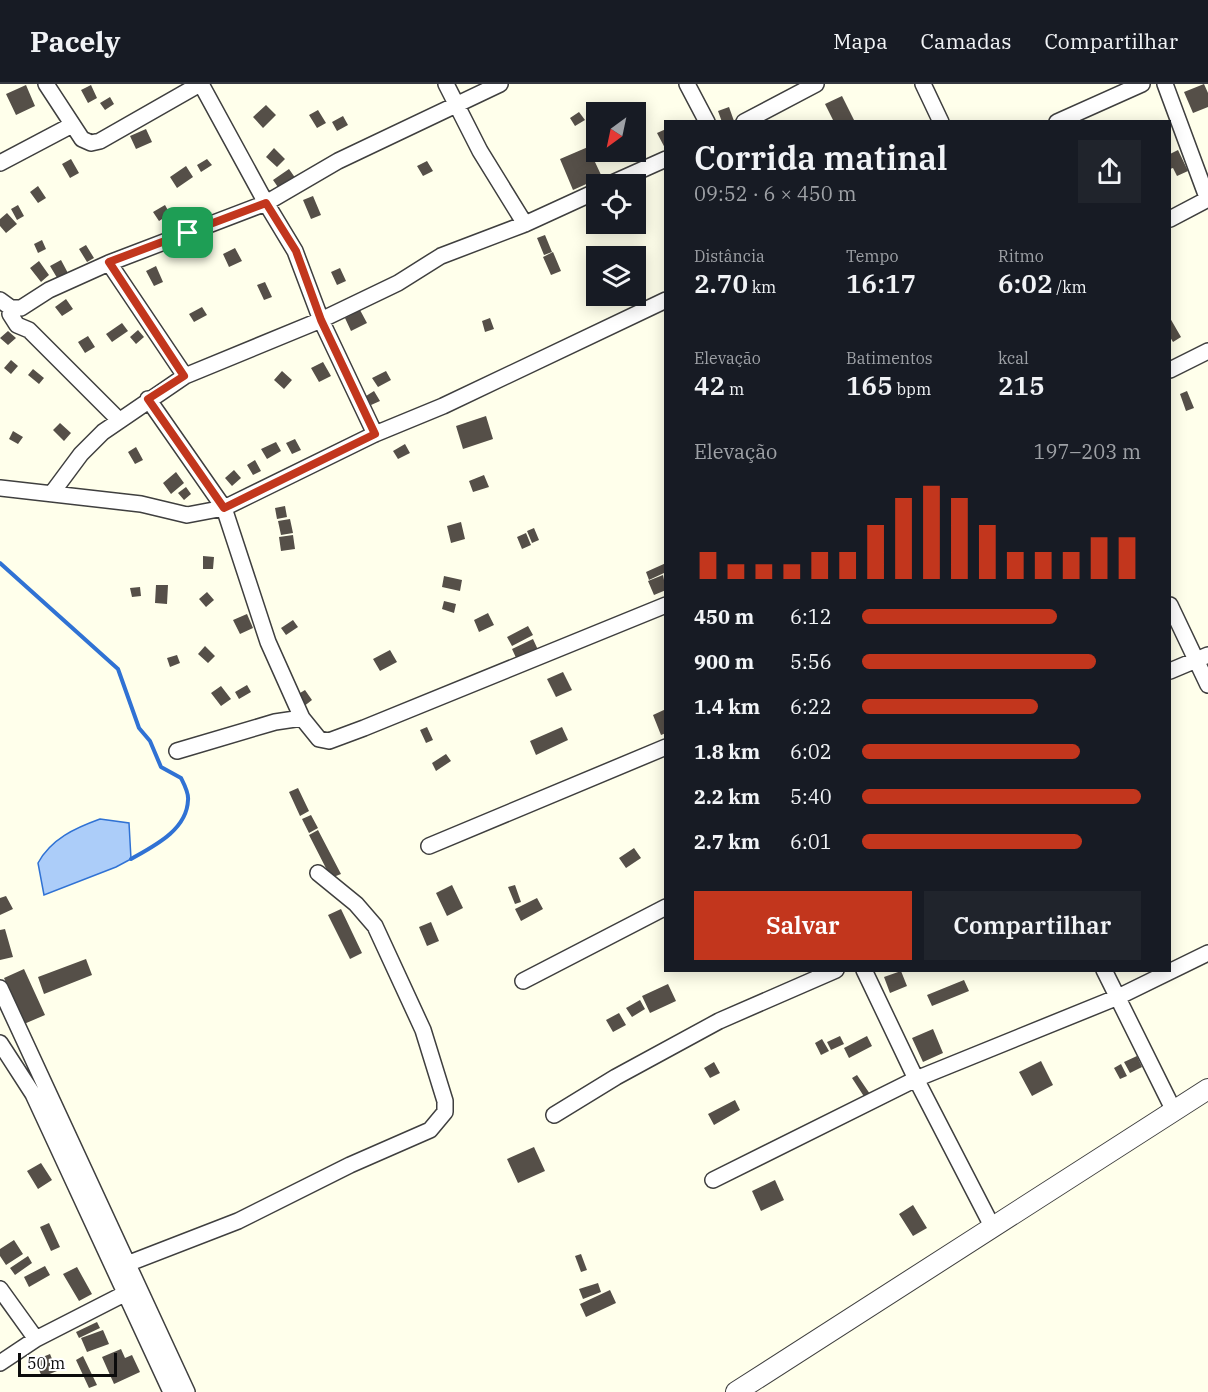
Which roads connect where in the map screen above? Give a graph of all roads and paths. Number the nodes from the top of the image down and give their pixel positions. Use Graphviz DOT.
graph roads {
  1 [pos="46,84"];
  2 [pos="201,84"];
  3 [pos="446,84"];
  4 [pos="500,84"];
  5 [pos="687,84"];
  6 [pos="816,84"];
  7 [pos="923,84"];
  8 [pos="1142,84"];
  9 [pos="1165,84"];
  10 [pos="457,106"];
  11 [pos="706,120"];
  12 [pos="748,120"];
  13 [pos="940,120"];
  14 [pos="1061,120"];
  15 [pos="72,125"];
  16 [pos="664,160"];
  17 [pos="0,163"];
  18 [pos="632,174"];
  19 [pos="586,196"];
  20 [pos="1208,200"];
  21 [pos="266,203"];
  22 [pos="1171,218"];
  23 [pos="525,224"];
  24 [pos="109,262"];
  25 [pos="664,301"];
  26 [pos="6,304"];
  27 [pos="321,320"];
  28 [pos="1208,351"];
  29 [pos="1171,370"];
  30 [pos="184,376"];
  31 [pos="148,399"];
  32 [pos="118,419"];
  33 [pos="375,434"];
  34 [pos="0,488"];
  35 [pos="52,493"];
  36 [pos="224,508"];
  37 [pos="664,606"];
  38 [pos="1171,607"];
  39 [pos="1202,658"];
  40 [pos="1171,671"];
  41 [pos="1208,686"];
  42 [pos="302,718"];
  43 [pos="664,748"];
  44 [pos="177,751"];
  45 [pos="429,846"];
  46 [pos="318,873"];
  47 [pos="664,908"];
  48 [pos="1208,953"];
  49 [pos="1171,971"];
  50 [pos="831,972"];
  51 [pos="865,972"];
  52 [pos="1105,972"];
  53 [pos="1169,972"];
  54 [pos="523,981"];
  55 [pos="0,988"];
  56 [pos="1118,997"];
  57 [pos="0,1043"];
  58 [pos="916,1079"];
  59 [pos="1208,1089"];
  60 [pos="1174,1111"];
  61 [pos="554,1115"];
  62 [pos="713,1180"];
  63 [pos="993,1228"];
  64 [pos="127,1264"];
  65 [pos="0,1289"];
  66 [pos="124,1294"];
  67 [pos="36,1339"];
  68 [pos="0,1363"];
  69 [pos="171,1392"];
  70 [pos="187,1392"];
  71 [pos="736,1392"];
  1 -- 15 [label="street"];
  2 -- 15 [label="street"];
  2 -- 21 [label="street"];
  3 -- 10 [label="street"];
  4 -- 10 [label="street"];
  5 -- 11 [label="street"];
  6 -- 12 [label="street"];
  7 -- 13 [label="street"];
  8 -- 14 [label="street"];
  9 -- 20 [label="street"];
  10 -- 21 [label="street"];
  10 -- 23 [label="street"];
  15 -- 17 [label="street"];
  16 -- 18 [label="street"];
  19 -- 23 [label="street"];
  20 -- 22 [label="street"];
  21 -- 24 [label="street"];
  21 -- 27 [label="street"];
  23 -- 27 [label="street"];
  24 -- 26 [label="street"];
  24 -- 30 [label="street"];
  25 -- 33 [label="street"];
  26 -- 32 [label="street"];
  27 -- 30 [label="street"];
  27 -- 33 [label="street"];
  28 -- 29 [label="street"];
  30 -- 31 [label="street"];
  31 -- 32 [label="street"];
  31 -- 36 [label="street"];
  32 -- 35 [label="street"];
  33 -- 36 [label="street"];
  34 -- 35 [label="street"];
  35 -- 36 [label="street"];
  36 -- 42 [label="street"];
  37 -- 42 [label="street"];
  38 -- 39 [label="street"];
  39 -- 40 [label="street"];
  39 -- 41 [label="street"];
  42 -- 44 [label="street"];
  43 -- 45 [label="street"];
  46 -- 64 [label="street"];
  47 -- 54 [label="street"];
  48 -- 49 [label="street"];
  50 -- 61 [label="street"];
  51 -- 58 [label="street"];
  52 -- 56 [label="street"];
  53 -- 56 [label="street"];
  55 -- 64 [label="street"];
  56 -- 58 [label="street"];
  56 -- 60 [label="street"];
  57 -- 66 [label="street"];
  58 -- 62 [label="street"];
  58 -- 63 [label="street"];
  59 -- 60 [label="street"];
  60 -- 63 [label="street"];
  63 -- 71 [label="street"];
  64 -- 70 [label="street"];
  65 -- 67 [label="street"];
  66 -- 67 [label="street"];
  66 -- 69 [label="street"];
  67 -- 68 [label="street"];
}
